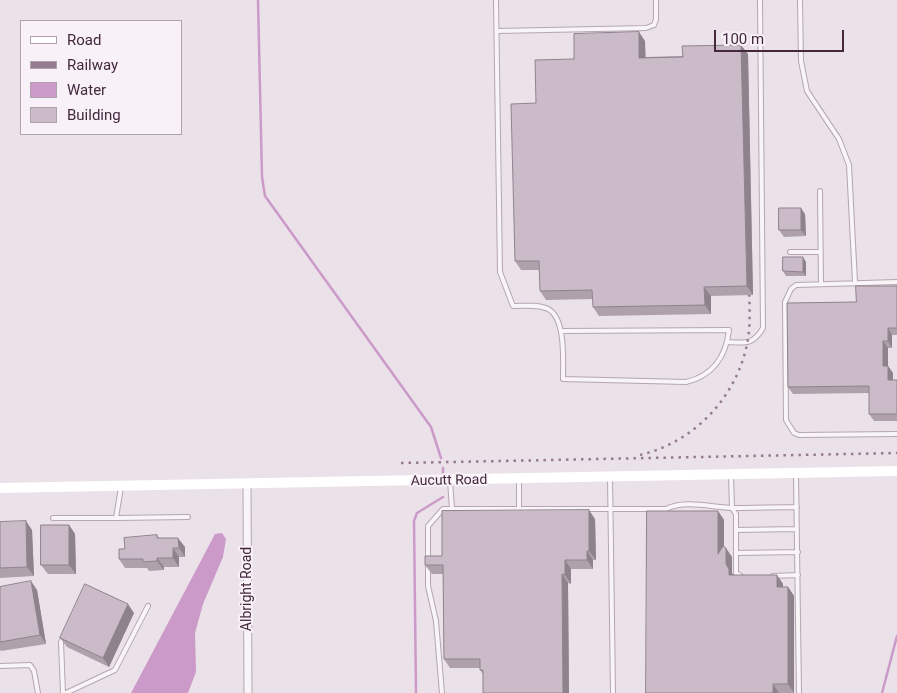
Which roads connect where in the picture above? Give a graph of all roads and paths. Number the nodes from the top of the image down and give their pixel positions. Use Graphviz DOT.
graph roads {
  1 [pos="496,0"];
  2 [pos="656,0"];
  3 [pos="760,0"];
  4 [pos="800,0"];
  5 [pos="497,31"];
  6 [pos="820,191"];
  7 [pos="790,252"];
  8 [pos="820,252"];
  9 [pos="854,282"];
  10 [pos="897,282"];
  11 [pos="821,284"];
  12 [pos="561,331"];
  13 [pos="727,342"];
  14 [pos="897,434"];
  15 [pos="897,471"];
  16 [pos="796,473"];
  17 [pos="732,475"];
  18 [pos="610,477"];
  19 [pos="519,479"];
  20 [pos="450,481"];
  21 [pos="246,485"];
  22 [pos="122,486"];
  23 [pos="0,488"];
  24 [pos="797,507"];
  25 [pos="732,508"];
  26 [pos="452,509"];
  27 [pos="519,509"];
  28 [pos="610,510"];
  29 [pos="188,517"];
  30 [pos="53,518"];
  31 [pos="116,518"];
  32 [pos="798,529"];
  33 [pos="736,530"];
  34 [pos="798,552"];
  35 [pos="736,553"];
  36 [pos="798,575"];
  37 [pos="749,576"];
  38 [pos="769,576"];
  39 [pos="148,606"];
  40 [pos="65,634"];
  41 [pos="0,666"];
  42 [pos="38,693"];
  43 [pos="65,693"];
  44 [pos="248,693"];
  45 [pos="442,693"];
  46 [pos="613,693"];
  47 [pos="799,693"];
  1 -- 5 [label="lane"];
  2 -- 5 [label="lane"];
  3 -- 13 [label="lane"];
  4 -- 9 [label="lane"];
  5 -- 12 [label="lane"];
  6 -- 8 [label="lane"];
  7 -- 8 [label="lane"];
  8 -- 11 [label="lane"];
  9 -- 10 [label="lane"];
  9 -- 11 [label="lane"];
  11 -- 14 [label="lane"];
  12 -- 13 [label="lane"];
  12 -- 13 [label="lane"];
  15 -- 16 [label="street, Aucutt Road"];
  16 -- 17 [label="street, Aucutt Road"];
  16 -- 24 [label="lane"];
  17 -- 18 [label="street, Aucutt Road"];
  17 -- 25 [label="lane"];
  18 -- 19 [label="street, Aucutt Road"];
  18 -- 28 [label="lane"];
  19 -- 20 [label="street, Aucutt Road"];
  19 -- 27 [label="lane"];
  20 -- 21 [label="street, Aucutt Road"];
  20 -- 26 [label="lane"];
  21 -- 22 [label="street, Aucutt Road"];
  21 -- 44 [label="street, Albright Road"];
  22 -- 23 [label="street, Aucutt Road"];
  22 -- 31 [label="lane"];
  24 -- 25 [label="lane"];
  24 -- 32 [label="lane"];
  25 -- 28 [label="lane"];
  25 -- 33 [label="lane"];
  26 -- 27 [label="lane"];
  26 -- 45 [label="lane"];
  27 -- 28 [label="lane"];
  28 -- 46 [label="lane"];
  29 -- 31 [label="lane"];
  30 -- 31 [label="lane"];
  32 -- 33 [label="lane"];
  32 -- 34 [label="lane"];
  33 -- 35 [label="lane"];
  34 -- 35 [label="lane"];
  34 -- 36 [label="lane"];
  35 -- 37 [label="lane"];
  36 -- 38 [label="lane"];
  36 -- 47 [label="lane"];
  39 -- 43 [label="lane"];
  40 -- 43 [label="lane"];
  41 -- 42 [label="lane"];
}
